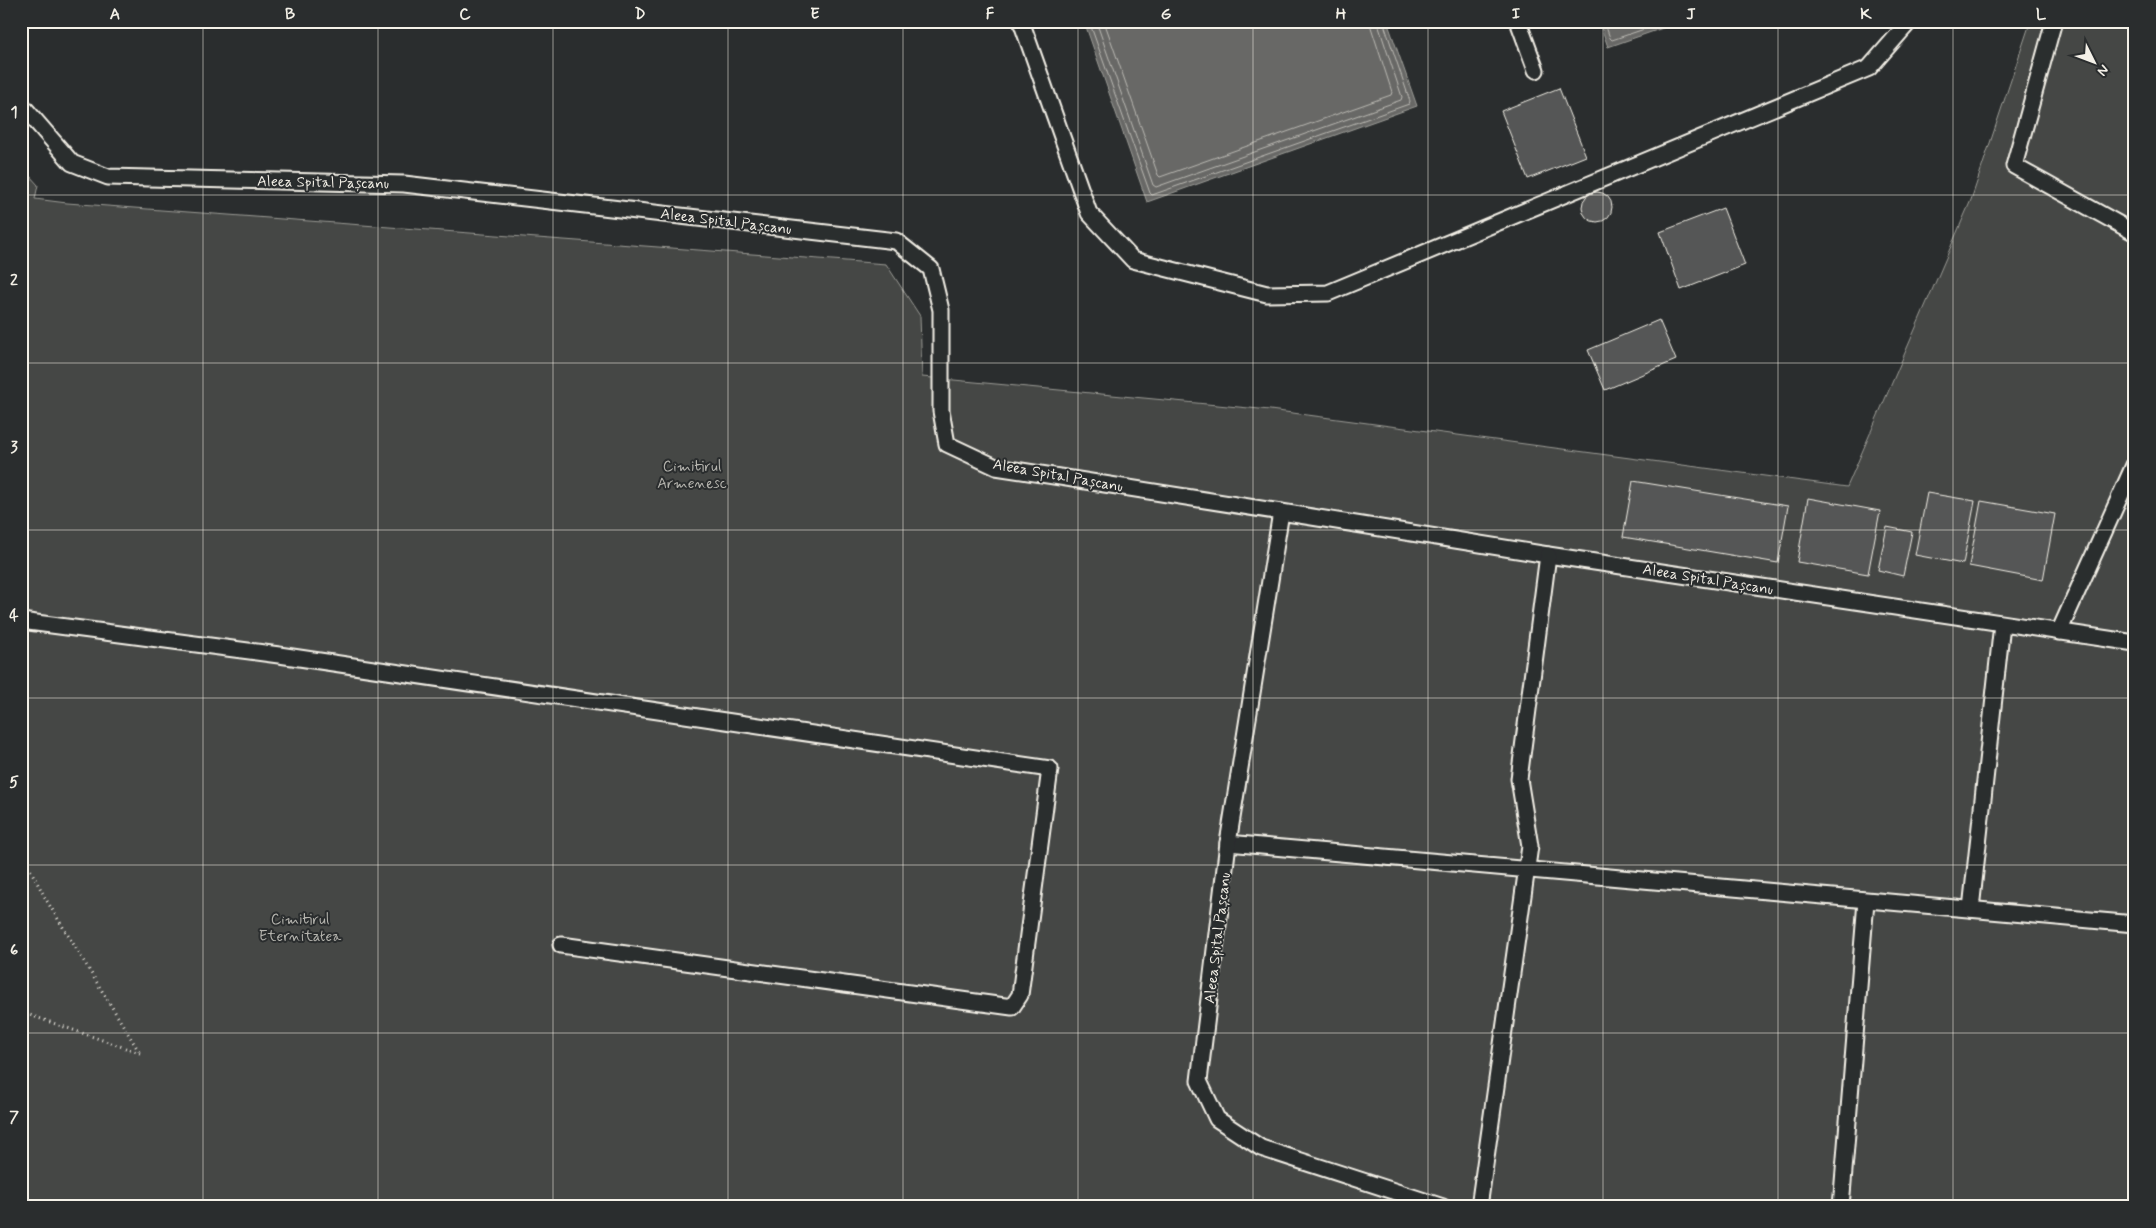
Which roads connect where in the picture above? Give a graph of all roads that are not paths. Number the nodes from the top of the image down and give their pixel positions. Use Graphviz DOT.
graph roads {
  1 [pos="1021,21"];
  2 [pos="1518,21"];
  3 [pos="1910,21"];
  4 [pos="2054,21"];
  5 [pos="1536,70"];
  6 [pos="21,104"];
  7 [pos="2135,233"];
  8 [pos="2135,463"];
  9 [pos="1281,512"];
  10 [pos="1548,555"];
  11 [pos="21,621"];
  12 [pos="2002,624"];
  13 [pos="2059,632"];
  14 [pos="2135,642"];
  15 [pos="1228,843"];
  16 [pos="1525,870"];
  17 [pos="1866,900"];
  18 [pos="1971,910"];
  19 [pos="2135,924"];
  20 [pos="561,945"];
  21 [pos="1443,1207"];
  22 [pos="1479,1207"];
  23 [pos="1841,1207"];
  1 -- 3 [label="lane"];
  2 -- 5 [label="lane"];
  4 -- 7 [label="lane"];
  6 -- 9 [label="lane, Aleea Spital Pașcanu"];
  8 -- 13 [label="lane"];
  9 -- 10 [label="lane, Aleea Spital Pașcanu"];
  9 -- 15 [label="lane, Aleea Spital Pașcanu"];
  10 -- 12 [label="lane, Aleea Spital Pașcanu"];
  10 -- 16 [label="lane"];
  11 -- 20 [label="lane"];
  12 -- 13 [label="lane, Aleea Spital Pașcanu"];
  12 -- 18 [label="lane"];
  13 -- 14 [label="lane, Aleea Spital Pașcanu"];
  15 -- 16 [label="lane"];
  15 -- 21 [label="lane, Aleea Spital Pașcanu"];
  16 -- 17 [label="lane"];
  16 -- 22 [label="lane"];
  17 -- 18 [label="lane"];
  17 -- 23 [label="lane"];
  18 -- 19 [label="lane"];
}
